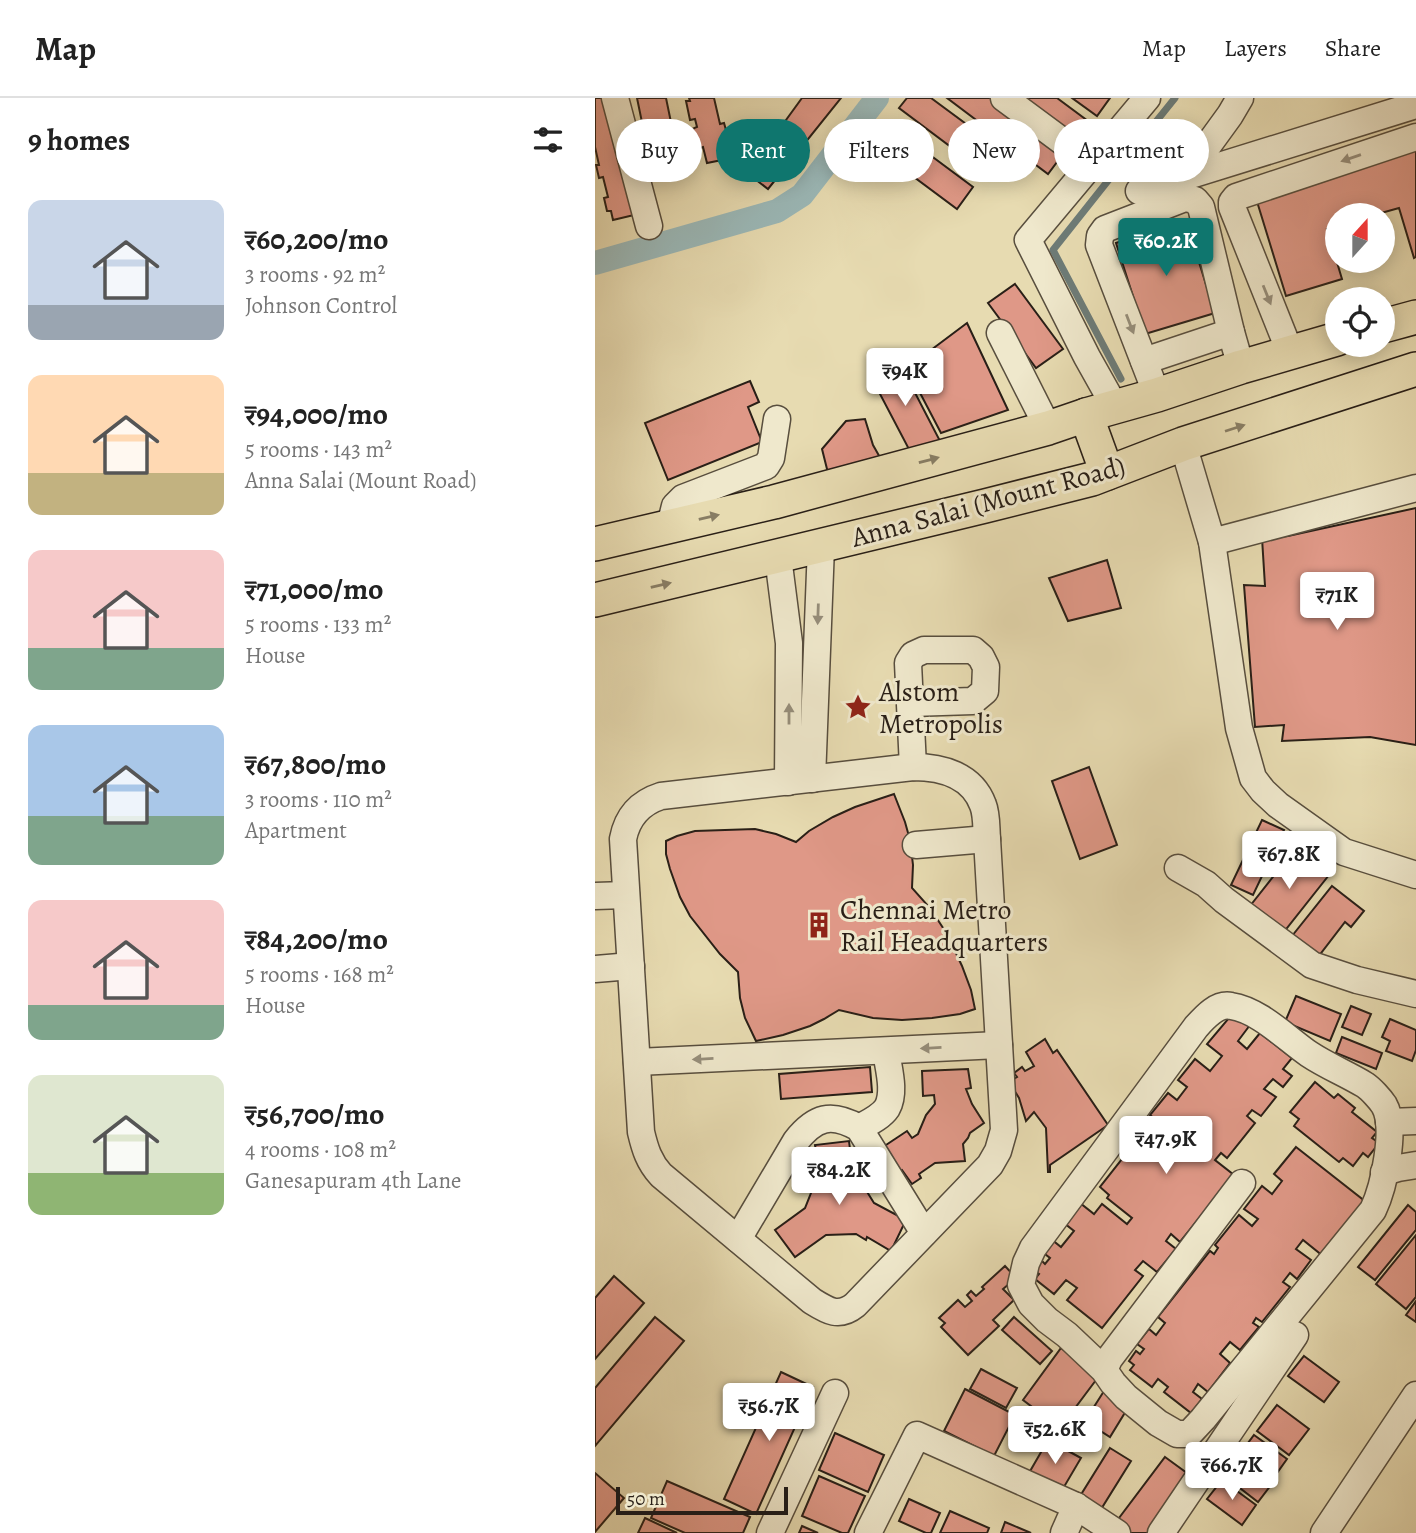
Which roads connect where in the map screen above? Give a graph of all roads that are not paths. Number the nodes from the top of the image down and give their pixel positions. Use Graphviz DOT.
graph roads {
  1 [pos="615,98"];
  2 [pos="1005,98"];
  3 [pos="1147,98"];
  4 [pos="1240,98"];
  5 [pos="1416,105"];
  6 [pos="1134,119"];
  7 [pos="1054,135"];
  8 [pos="1416,136"];
  9 [pos="1209,143"];
  10 [pos="1209,170"];
  11 [pos="1078,182"];
  12 [pos="1169,182"];
  13 [pos="1139,191"];
  14 [pos="649,226"];
  15 [pos="1416,317"];
  16 [pos="1395,323"];
  17 [pos="1231,332"];
  18 [pos="1000,333"];
  19 [pos="1325,342"];
  20 [pos="1290,352"];
  21 [pos="1240,362"];
  22 [pos="1416,369"];
  23 [pos="1151,379"];
  24 [pos="1101,411"];
  25 [pos="777,419"];
  26 [pos="1048,428"];
  27 [pos="1183,444"];
  28 [pos="1107,473"];
  29 [pos="1416,488"];
  30 [pos="670,526"];
  31 [pos="1212,542"];
  32 [pos="595,544"];
  33 [pos="821,545"];
  34 [pos="778,557"];
  35 [pos="595,600"];
  36 [pos="911,702"];
  37 [pos="913,767"];
  38 [pos="800,780"];
  39 [pos="987,839"];
  40 [pos="916,845"];
  41 [pos="1178,868"];
  42 [pos="1416,875"];
  43 [pos="626,895"];
  44 [pos="595,896"];
  45 [pos="631,966"];
  46 [pos="595,969"];
  47 [pos="1416,994"];
  48 [pos="999,1045"];
  49 [pos="886,1051"];
  50 [pos="637,1062"];
  51 [pos="1416,1121"];
  52 [pos="1389,1122"];
  53 [pos="859,1128"];
  54 [pos="1416,1165"];
  55 [pos="1384,1172"];
  56 [pos="1242,1183"];
  57 [pos="924,1233"];
  58 [pos="738,1238"];
  59 [pos="1295,1335"];
  60 [pos="1104,1370"];
  61 [pos="835,1393"];
  62 [pos="1416,1395"];
  63 [pos="1076,1506"];
  64 [pos="1336,1529"];
  65 [pos="769,1533"];
  66 [pos="868,1533"];
  67 [pos="1064,1533"];
  68 [pos="1117,1533"];
  69 [pos="1161,1533"];
  1 -- 14 [label="street"];
  2 -- 7 [label="street"];
  3 -- 6 [label="street"];
  4 -- 9 [label="street"];
  5 -- 10 [label="street"];
  8 -- 20 [label="street, one-way"];
  11 -- 24 [label="street"];
  12 -- 13 [label="street"];
  15 -- 16 [label="main road"];
  17 -- 21 [label="street"];
  17 -- 23 [label="street"];
  17 -- 23 [label="street, one-way"];
  18 -- 26 [label="street"];
  19 -- 20 [label="main road, Anna Salai (Mount Road)"];
  20 -- 21 [label="main road, Anna Salai (Mount Road)"];
  21 -- 23 [label="main road, Anna Salai (Mount Road)"];
  27 -- 22 [label="main road, Anna Salai (Mount Road), one-way"];
  23 -- 24 [label="main road, Anna Salai (Mount Road)"];
  24 -- 26 [label="main road, Anna Salai (Mount Road)"];
  24 -- 28 [label="main road"];
  25 -- 30 [label="street"];
  30 -- 26 [label="main road, Anna Salai (Mount Road), one-way"];
  27 -- 28 [label="main road, Anna Salai (Mount Road)"];
  27 -- 31 [label="street"];
  28 -- 33 [label="main road, Anna Salai (Mount Road)"];
  29 -- 31 [label="street"];
  30 -- 32 [label="main road, Anna Salai (Mount Road)"];
  31 -- 42 [label="street"];
  33 -- 34 [label="main road, Anna Salai (Mount Road)"];
  33 -- 38 [label="street, one-way"];
  35 -- 34 [label="main road, Anna Salai (Mount Road), one-way"];
  38 -- 34 [label="street, one-way"];
  36 -- 37 [label="street"];
  37 -- 38 [label="street"];
  37 -- 39 [label="street"];
  38 -- 43 [label="street"];
  39 -- 40 [label="street"];
  39 -- 48 [label="street"];
  41 -- 47 [label="street"];
  43 -- 44 [label="street"];
  43 -- 45 [label="street"];
  45 -- 46 [label="street"];
  45 -- 50 [label="street"];
  48 -- 49 [label="street, one-way"];
  48 -- 57 [label="street"];
  49 -- 50 [label="street, one-way"];
  49 -- 53 [label="street"];
  50 -- 58 [label="street"];
  51 -- 52 [label="street"];
  52 -- 55 [label="street"];
  52 -- 60 [label="street"];
  53 -- 57 [label="street"];
  53 -- 58 [label="street"];
  54 -- 55 [label="street"];
  55 -- 60 [label="street"];
  56 -- 60 [label="street"];
  57 -- 58 [label="street"];
  59 -- 69 [label="street"];
  61 -- 65 [label="street"];
  62 -- 64 [label="street"];
  63 -- 66 [label="street"];
  63 -- 67 [label="street"];
  63 -- 68 [label="street"];
}
